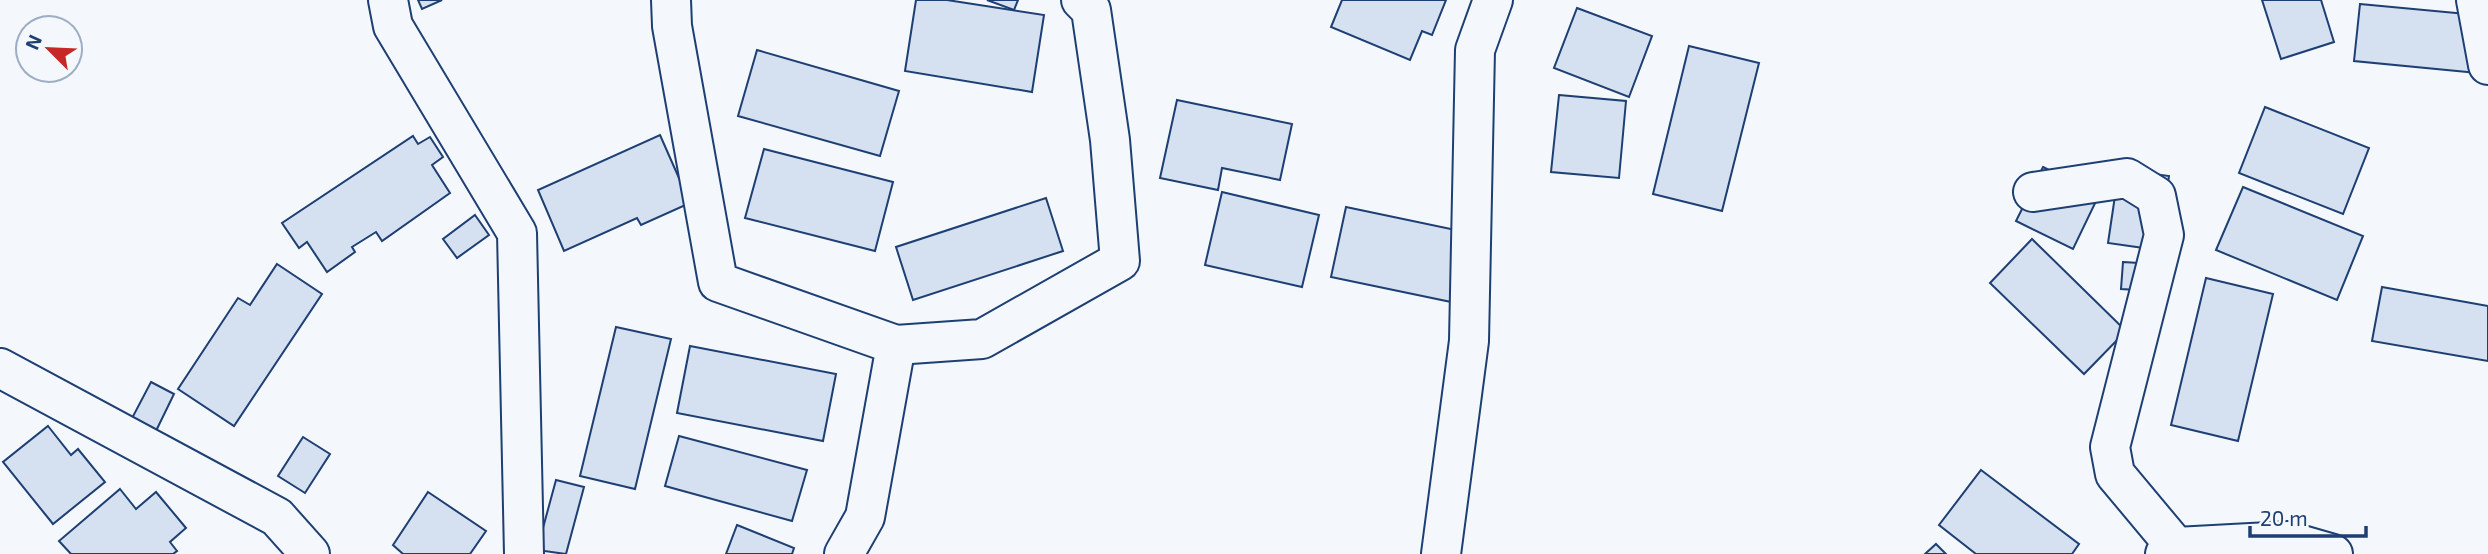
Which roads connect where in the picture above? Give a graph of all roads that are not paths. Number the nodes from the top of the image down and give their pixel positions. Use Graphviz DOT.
graph roads {
  1 [pos="388,0"];
  2 [pos="671,0"];
  3 [pos="1082,0"];
  4 [pos="1493,0"];
  5 [pos="2476,0"];
  6 [pos="2488,65"];
  7 [pos="2033,192"];
  8 [pos="896,345"];
  9 [pos="0,368"];
  10 [pos="2171,551"];
  11 [pos="310,554"];
  12 [pos="524,554"];
  13 [pos="844,554"];
  14 [pos="1441,554"];
  15 [pos="2333,554"];
  1 -- 12 [label="street"];
  2 -- 8 [label="street"];
  3 -- 8 [label="street"];
  4 -- 14 [label="street"];
  5 -- 6 [label="street"];
  7 -- 10 [label="street"];
  8 -- 13 [label="street"];
  9 -- 11 [label="street"];
  10 -- 15 [label="street"];
}
